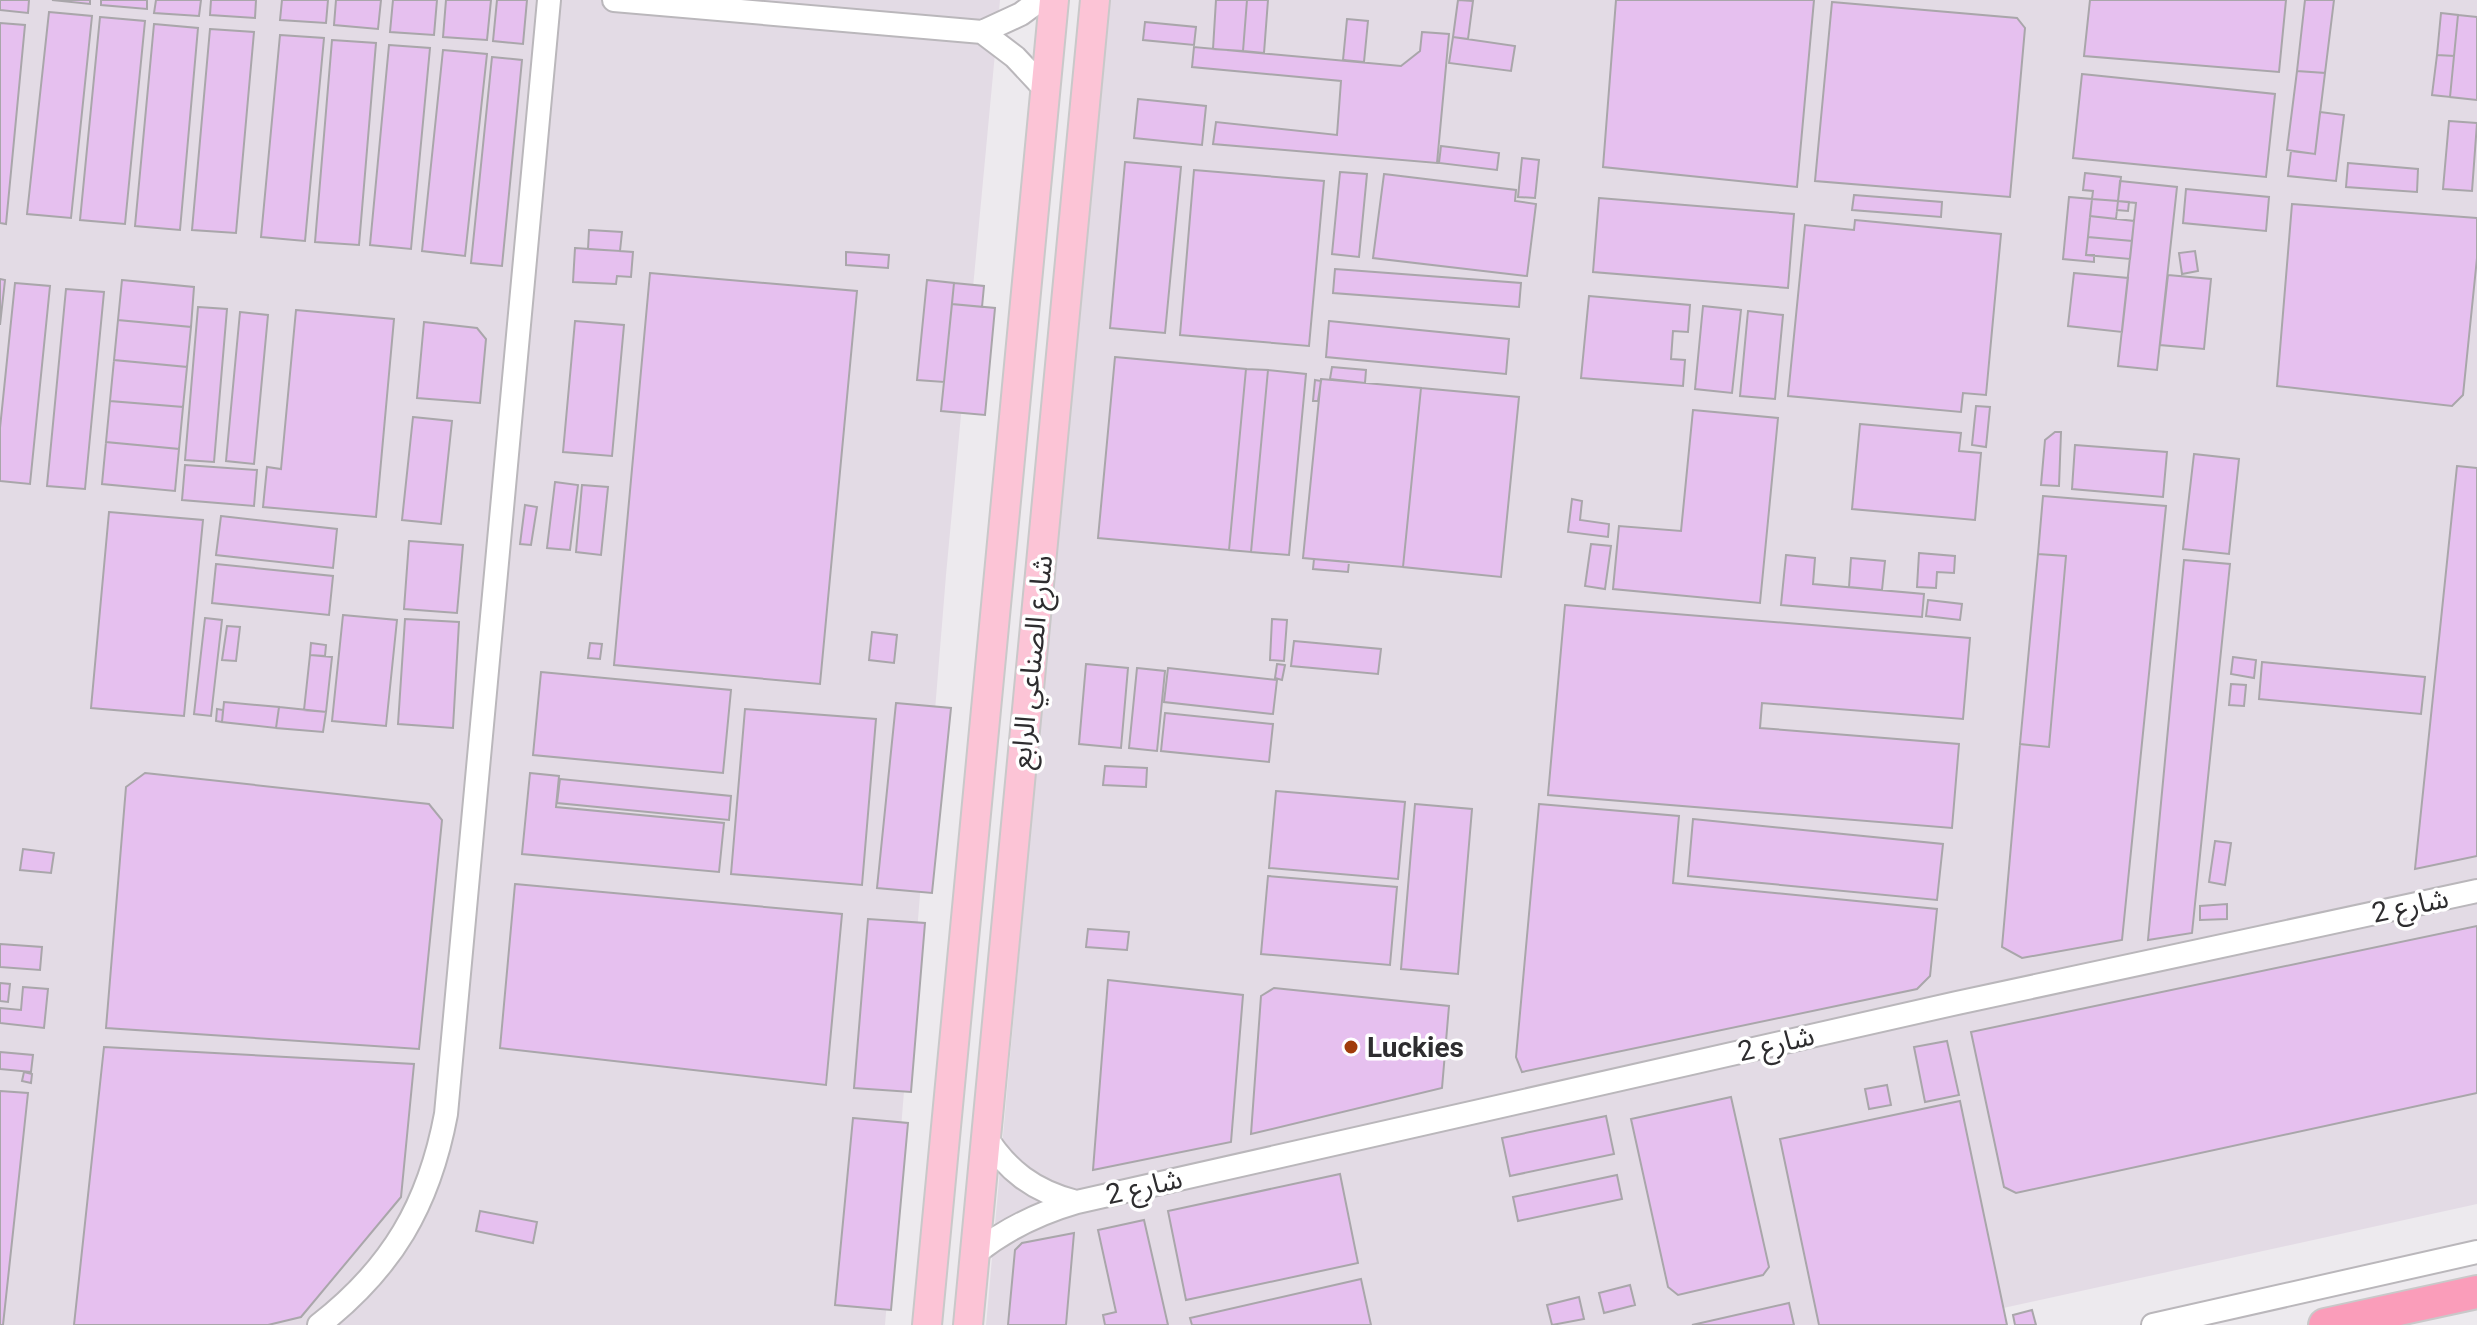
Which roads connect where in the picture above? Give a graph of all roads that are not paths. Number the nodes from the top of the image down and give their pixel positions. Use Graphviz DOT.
graph roads {
  1 [pos="549,0"];
  2 [pos="614,0"];
  3 [pos="1040,0"];
  4 [pos="1054,0"];
  5 [pos="1095,0"];
  6 [pos="982,32"];
  7 [pos="1044,88"];
  8 [pos="2477,891"];
  9 [pos="984,1134"];
  10 [pos="1077,1202"];
  11 [pos="2477,1252"];
  12 [pos="976,1253"];
  13 [pos="2477,1292"];
  14 [pos="319,1325"];
  15 [pos="927,1325"];
  16 [pos="968,1325"];
  17 [pos="2153,1325"];
  18 [pos="2325,1325"];
  1 -- 14 [label="street"];
  2 -- 6 [label="street"];
  3 -- 6 [label="street"];
  4 -- 7 [label="main road, شارع الصناعي الرابع"];
  5 -- 9 [label="main road, شارع الصناعي الرابع"];
  6 -- 7 [label="street"];
  7 -- 15 [label="main road, شارع الصناعي الرابع"];
  8 -- 10 [label="street, شارع 2"];
  9 -- 10 [label="street, شارع 2"];
  9 -- 12 [label="main road, شارع الصناعي الرابع"];
  10 -- 12 [label="street, شارع 2"];
  11 -- 17 [label="street"];
  12 -- 16 [label="main road, شارع الصناعي الرابع"];
  13 -- 18 [label="highway"];
}
